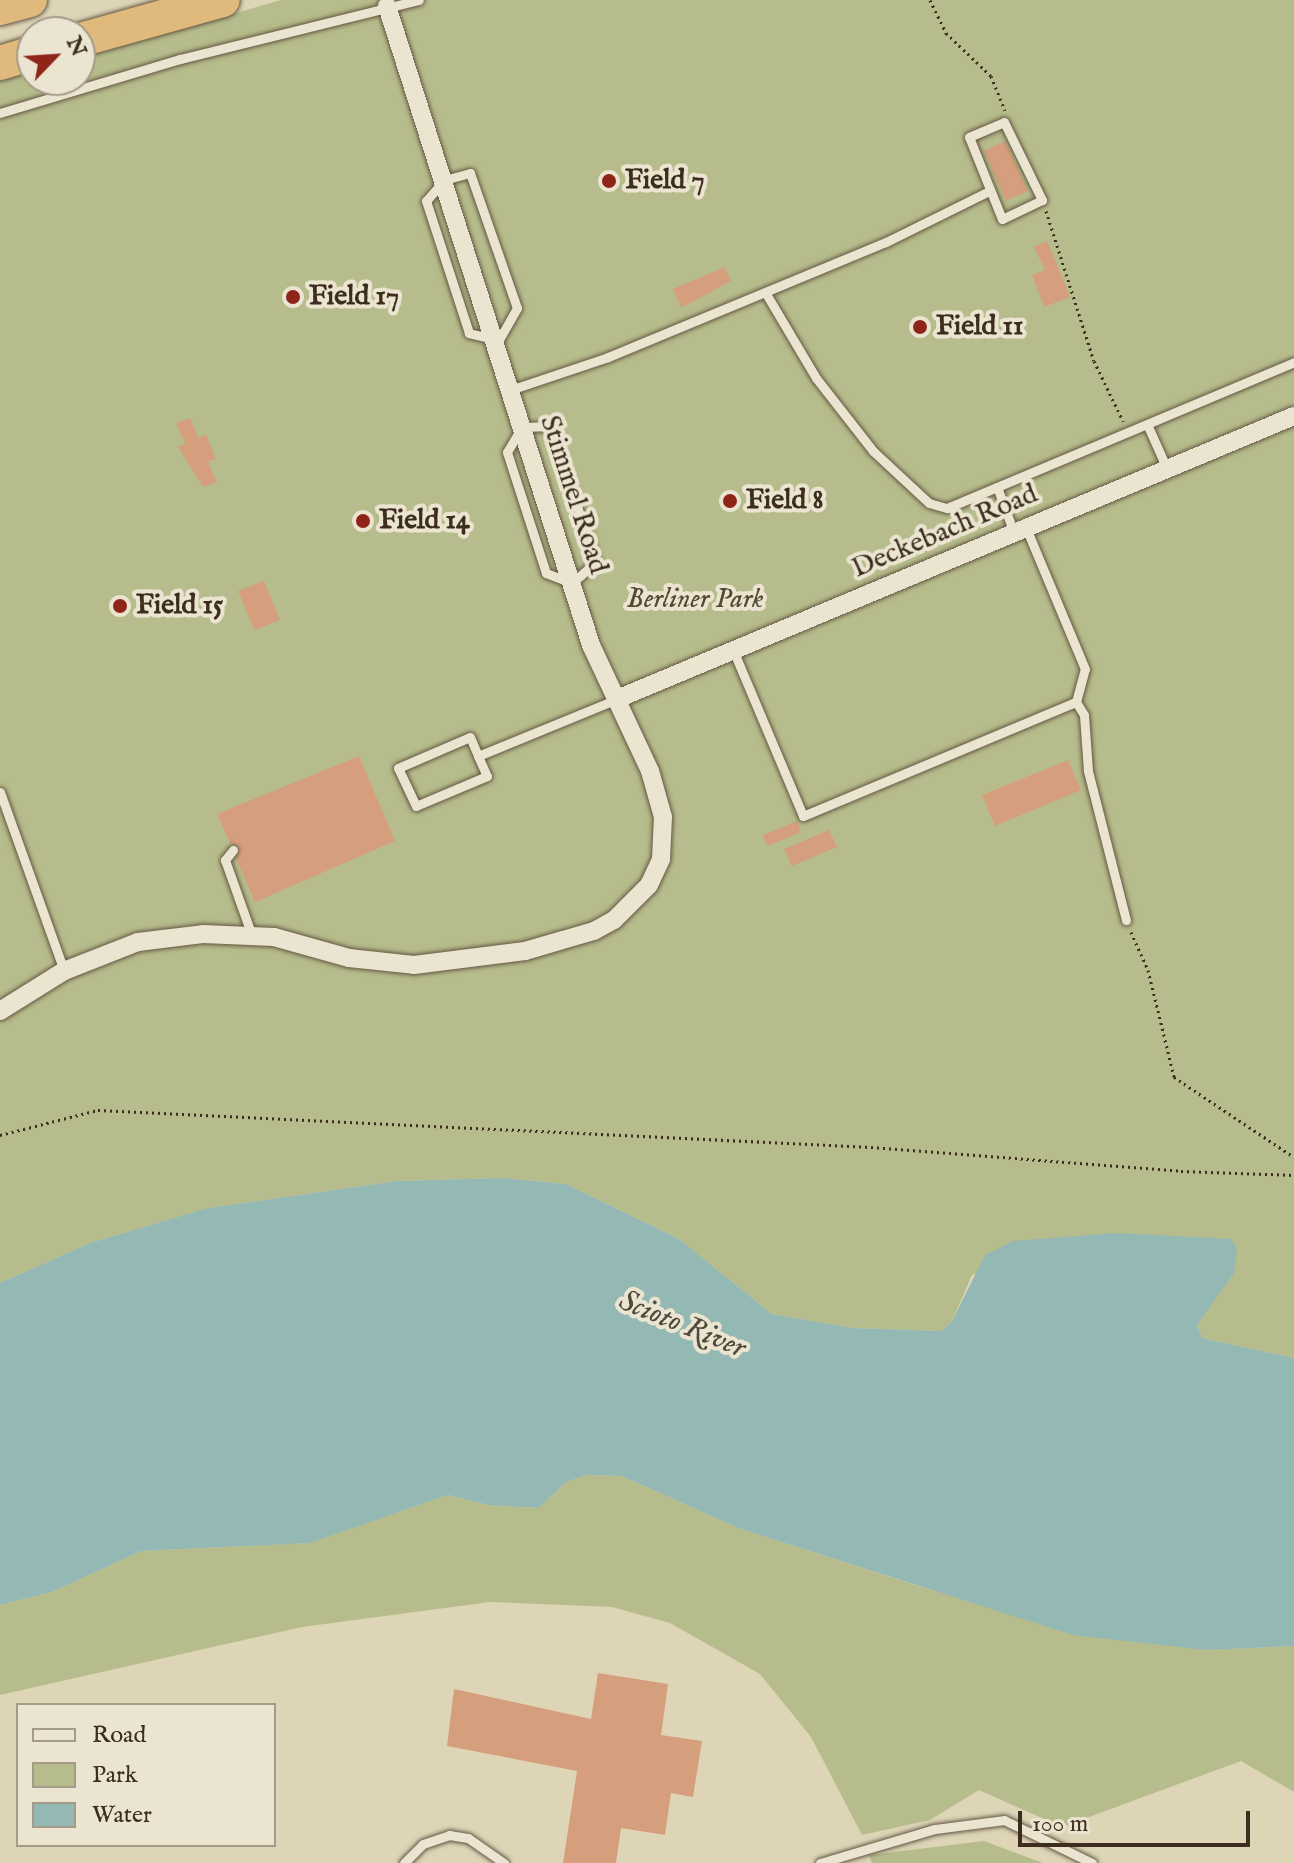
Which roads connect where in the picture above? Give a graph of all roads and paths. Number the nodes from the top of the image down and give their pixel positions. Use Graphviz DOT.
graph roads {
  1 [pos="30,0"];
  2 [pos="223,0"];
  3 [pos="419,0"];
  4 [pos="930,0"];
  5 [pos="387,6"];
  6 [pos="0,8"];
  7 [pos="96,36"];
  8 [pos="0,113"];
  9 [pos="1004,122"];
  10 [pos="444,180"];
  11 [pos="989,191"];
  12 [pos="1042,200"];
  13 [pos="765,292"];
  14 [pos="495,342"];
  15 [pos="1294,362"];
  16 [pos="510,390"];
  17 [pos="1294,416"];
  18 [pos="1147,424"];
  19 [pos="522,427"];
  20 [pos="1128,432"];
  21 [pos="1167,469"];
  22 [pos="997,487"];
  23 [pos="1020,530"];
  24 [pos="572,583"];
  25 [pos="733,650"];
  26 [pos="617,699"];
  27 [pos="1076,702"];
  28 [pos="478,756"];
  29 [pos="0,792"];
  30 [pos="233,850"];
  31 [pos="1126,920"];
  32 [pos="252,936"];
  33 [pos="64,971"];
  34 [pos="0,1011"];
  35 [pos="0,1135"];
  36 [pos="1294,1157"];
  37 [pos="1294,1175"];
  38 [pos="404,1863"];
  39 [pos="504,1863"];
  40 [pos="820,1863"];
  41 [pos="1092,1863"];
  1 -- 6 [label="highway"];
  2 -- 7 [label="highway"];
  3 -- 5 [label="lane"];
  4 -- 9 [label="path"];
  5 -- 8 [label="lane"];
  5 -- 10 [label="street, Stimmel Road"];
  9 -- 11 [label="lane"];
  9 -- 12 [label="lane"];
  10 -- 14 [label="street, Stimmel Road"];
  10 -- 14 [label="lane"];
  11 -- 12 [label="lane"];
  11 -- 13 [label="lane"];
  12 -- 20 [label="path"];
  13 -- 16 [label="lane"];
  13 -- 22 [label="lane"];
  14 -- 16 [label="street, Stimmel Road"];
  15 -- 18 [label="lane"];
  16 -- 19 [label="street, Stimmel Road"];
  17 -- 21 [label="street, Deckebach Road"];
  18 -- 20 [label="lane"];
  18 -- 21 [label="lane"];
  19 -- 24 [label="street, Stimmel Road"];
  19 -- 24 [label="lane"];
  20 -- 22 [label="lane"];
  21 -- 23 [label="street, Deckebach Road"];
  22 -- 23 [label="lane"];
  23 -- 25 [label="street, Deckebach Road"];
  23 -- 27 [label="lane"];
  24 -- 26 [label="street, Stimmel Road"];
  25 -- 26 [label="street, Deckebach Road"];
  25 -- 27 [label="lane"];
  26 -- 28 [label="lane"];
  26 -- 32 [label="street, Stimmel Road"];
  27 -- 31 [label="lane"];
  28 -- 28 [label="lane"];
  29 -- 33 [label="lane"];
  30 -- 32 [label="lane"];
  31 -- 36 [label="path"];
  32 -- 33 [label="street, Stimmel Road"];
  33 -- 34 [label="street, Stimmel Road"];
  35 -- 37 [label="path"];
  38 -- 39 [label="lane"];
  40 -- 41 [label="lane"];
}
